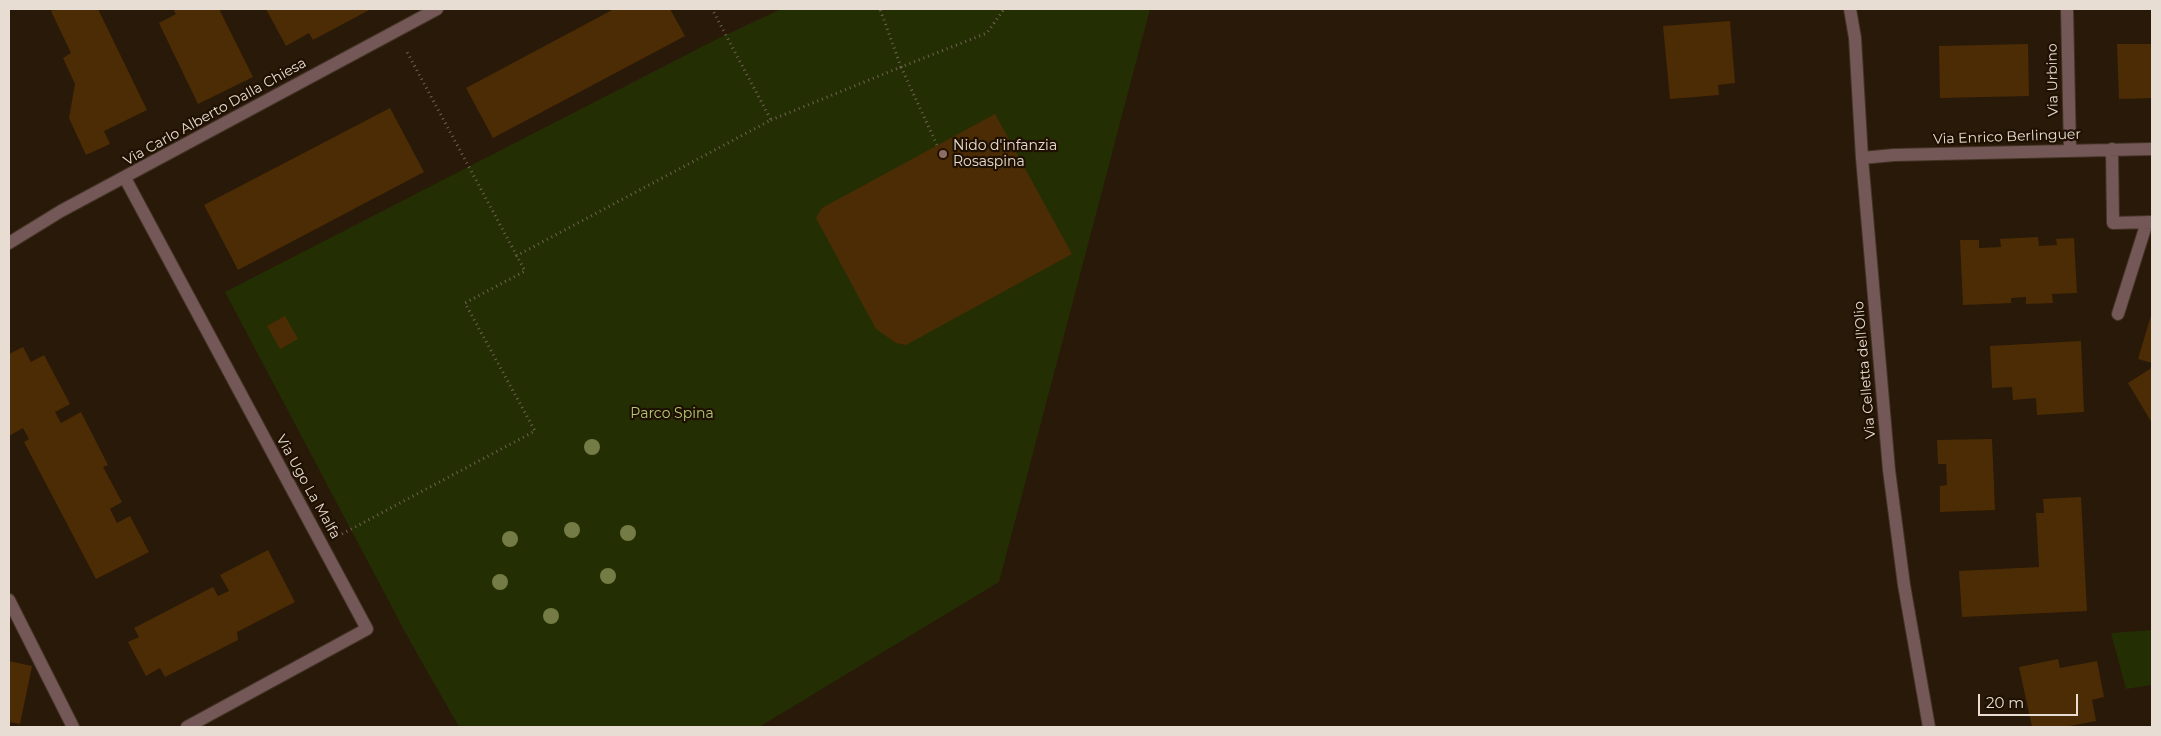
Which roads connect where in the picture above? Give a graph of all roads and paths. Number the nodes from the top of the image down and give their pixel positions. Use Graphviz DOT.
graph roads {
  1 [pos="437,9"];
  2 [pos="712,9"];
  3 [pos="880,9"];
  4 [pos="1004,9"];
  5 [pos="1850,9"];
  6 [pos="2067,9"];
  7 [pos="395,30"];
  8 [pos="901,67"];
  9 [pos="771,120"];
  10 [pos="937,146"];
  11 [pos="2112,149"];
  12 [pos="2152,149"];
  13 [pos="2070,150"];
  14 [pos="1862,158"];
  15 [pos="125,178"];
  16 [pos="2150,222"];
  17 [pos="9,242"];
  18 [pos="516,256"];
  19 [pos="2118,314"];
  20 [pos="322,545"];
  21 [pos="9,600"];
  22 [pos="73,727"];
  23 [pos="186,727"];
  24 [pos="1929,727"];
  1 -- 7 [label="street, Via Carlo Alberto Dalla Chiesa"];
  2 -- 9 [label="path"];
  3 -- 8 [label="path"];
  4 -- 8 [label="path"];
  5 -- 14 [label="street, Via Celletta dell'Olio"];
  6 -- 13 [label="street, Via Urbino"];
  7 -- 15 [label="street, Via Carlo Alberto Dalla Chiesa"];
  7 -- 18 [label="path"];
  8 -- 9 [label="path"];
  8 -- 10 [label="path"];
  9 -- 18 [label="path"];
  11 -- 12 [label="street, Via Enrico Berlinguer"];
  11 -- 13 [label="street, Via Enrico Berlinguer"];
  11 -- 16 [label="street"];
  13 -- 14 [label="street, Via Enrico Berlinguer"];
  14 -- 24 [label="street, Via Celletta dell'Olio"];
  15 -- 17 [label="street, Via Carlo Alberto Dalla Chiesa"];
  15 -- 20 [label="street, Via Ugo La Malfa"];
  16 -- 19 [label="street"];
  18 -- 20 [label="path"];
  20 -- 23 [label="street, Via Ugo La Malfa"];
  21 -- 22 [label="street"];
}
